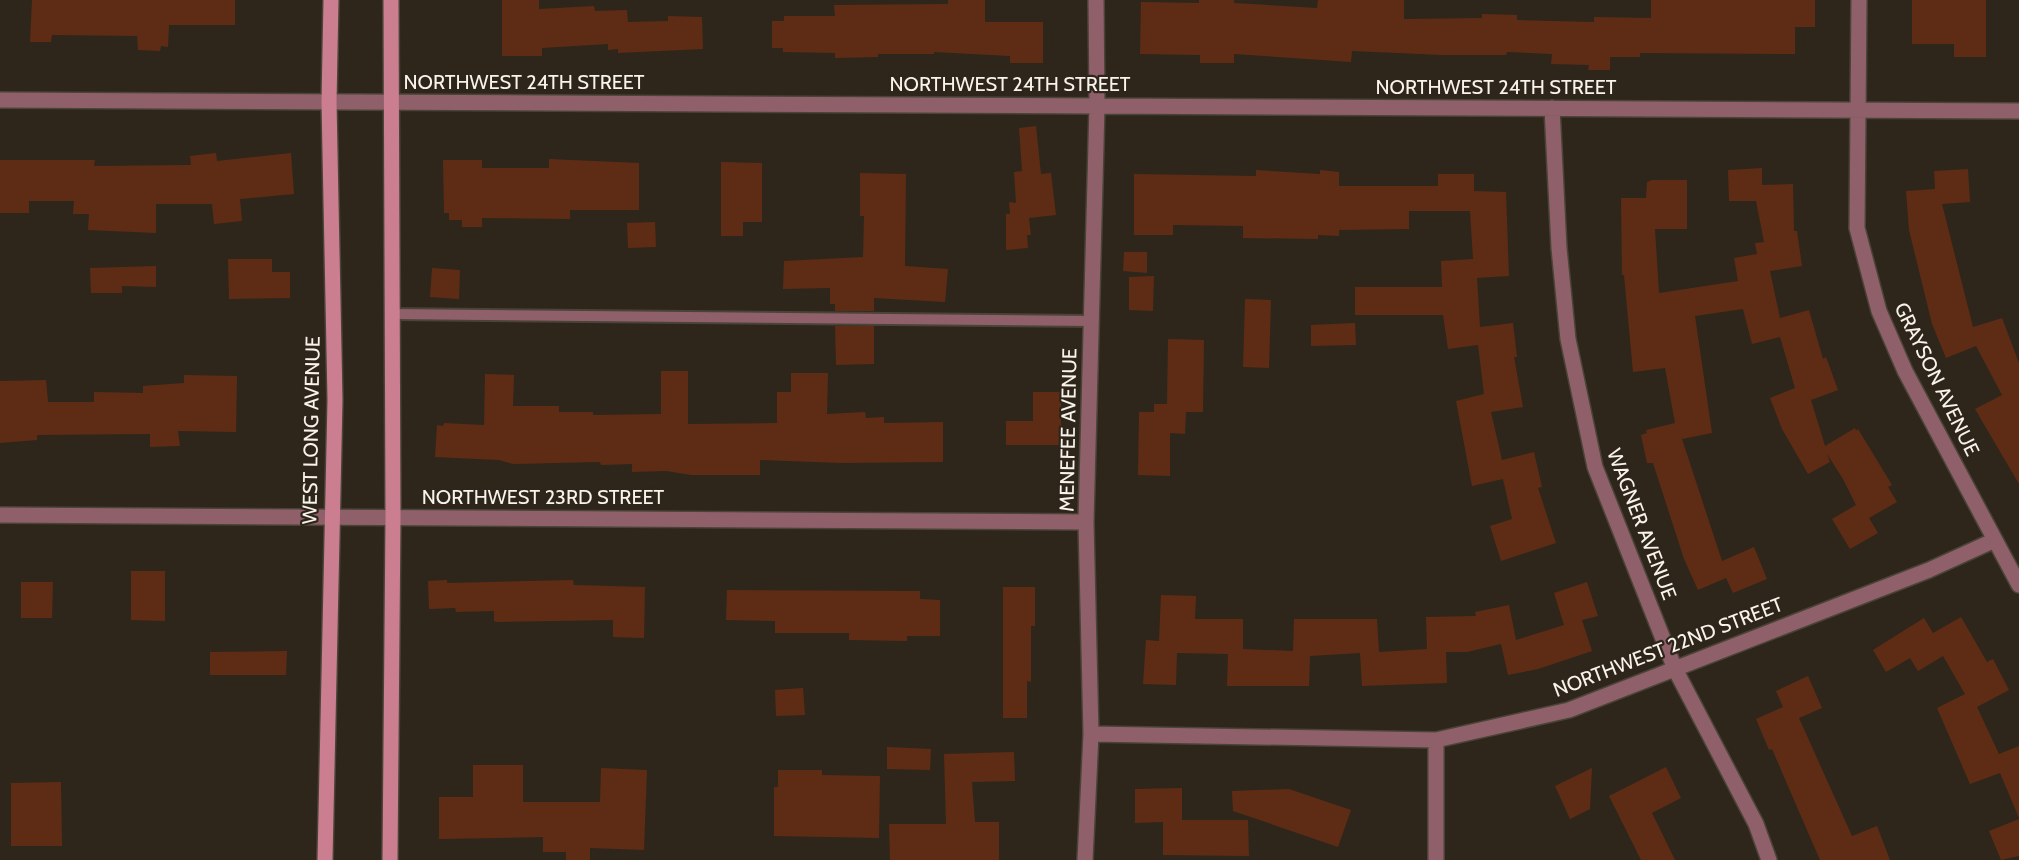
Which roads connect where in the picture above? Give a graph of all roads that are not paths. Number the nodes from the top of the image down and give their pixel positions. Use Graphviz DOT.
graph roads {
  1 [pos="331,0"];
  2 [pos="391,0"];
  3 [pos="1095,0"];
  4 [pos="1859,0"];
  5 [pos="0,100"];
  6 [pos="329,102"];
  7 [pos="390,102"];
  8 [pos="1097,106"];
  9 [pos="1552,108"];
  10 [pos="1858,110"];
  11 [pos="2019,111"];
  12 [pos="392,314"];
  13 [pos="1091,321"];
  14 [pos="0,515"];
  15 [pos="332,517"];
  16 [pos="393,517"];
  17 [pos="1086,522"];
  18 [pos="1995,540"];
  19 [pos="2019,585"];
  20 [pos="1675,669"];
  21 [pos="1091,734"];
  22 [pos="1436,740"];
  23 [pos="325,860"];
  24 [pos="390,860"];
  25 [pos="1085,860"];
  26 [pos="1436,860"];
  27 [pos="1769,860"];
  1 -- 6 [label="main road, WEST LONG AVENUE"];
  2 -- 7 [label="main road"];
  3 -- 8 [label="street, MENEFEE AVENUE"];
  4 -- 10 [label="street, GRAYSON AVENUE"];
  5 -- 6 [label="street, NORTHWEST 24TH STREET"];
  6 -- 7 [label="street, NORTHWEST 24TH STREET"];
  6 -- 15 [label="main road, WEST LONG AVENUE"];
  7 -- 8 [label="street, NORTHWEST 24TH STREET"];
  7 -- 12 [label="main road"];
  8 -- 9 [label="street, NORTHWEST 24TH STREET"];
  8 -- 13 [label="street, MENEFEE AVENUE"];
  9 -- 10 [label="street, NORTHWEST 24TH STREET"];
  9 -- 20 [label="street, WAGNER AVENUE"];
  10 -- 11 [label="street, NORTHWEST 24TH STREET"];
  10 -- 18 [label="street, GRAYSON AVENUE"];
  12 -- 13 [label="lane"];
  12 -- 16 [label="main road"];
  13 -- 17 [label="street, MENEFEE AVENUE"];
  14 -- 15 [label="street, NORTHWEST 23RD STREET"];
  15 -- 16 [label="street, NORTHWEST 23RD STREET"];
  15 -- 23 [label="main road, WEST LONG AVENUE"];
  16 -- 17 [label="street, NORTHWEST 23RD STREET"];
  16 -- 24 [label="main road"];
  17 -- 21 [label="street, MENEFEE AVENUE"];
  18 -- 19 [label="street, GRAYSON AVENUE"];
  18 -- 20 [label="street, NORTHWEST 22ND STREET"];
  20 -- 22 [label="street, NORTHWEST 22ND STREET"];
  20 -- 27 [label="street, WAGNER AVENUE"];
  21 -- 22 [label="street, NORTHWEST 22ND STREET"];
  21 -- 25 [label="street, MENEFEE AVENUE"];
  22 -- 26 [label="street"];
}
